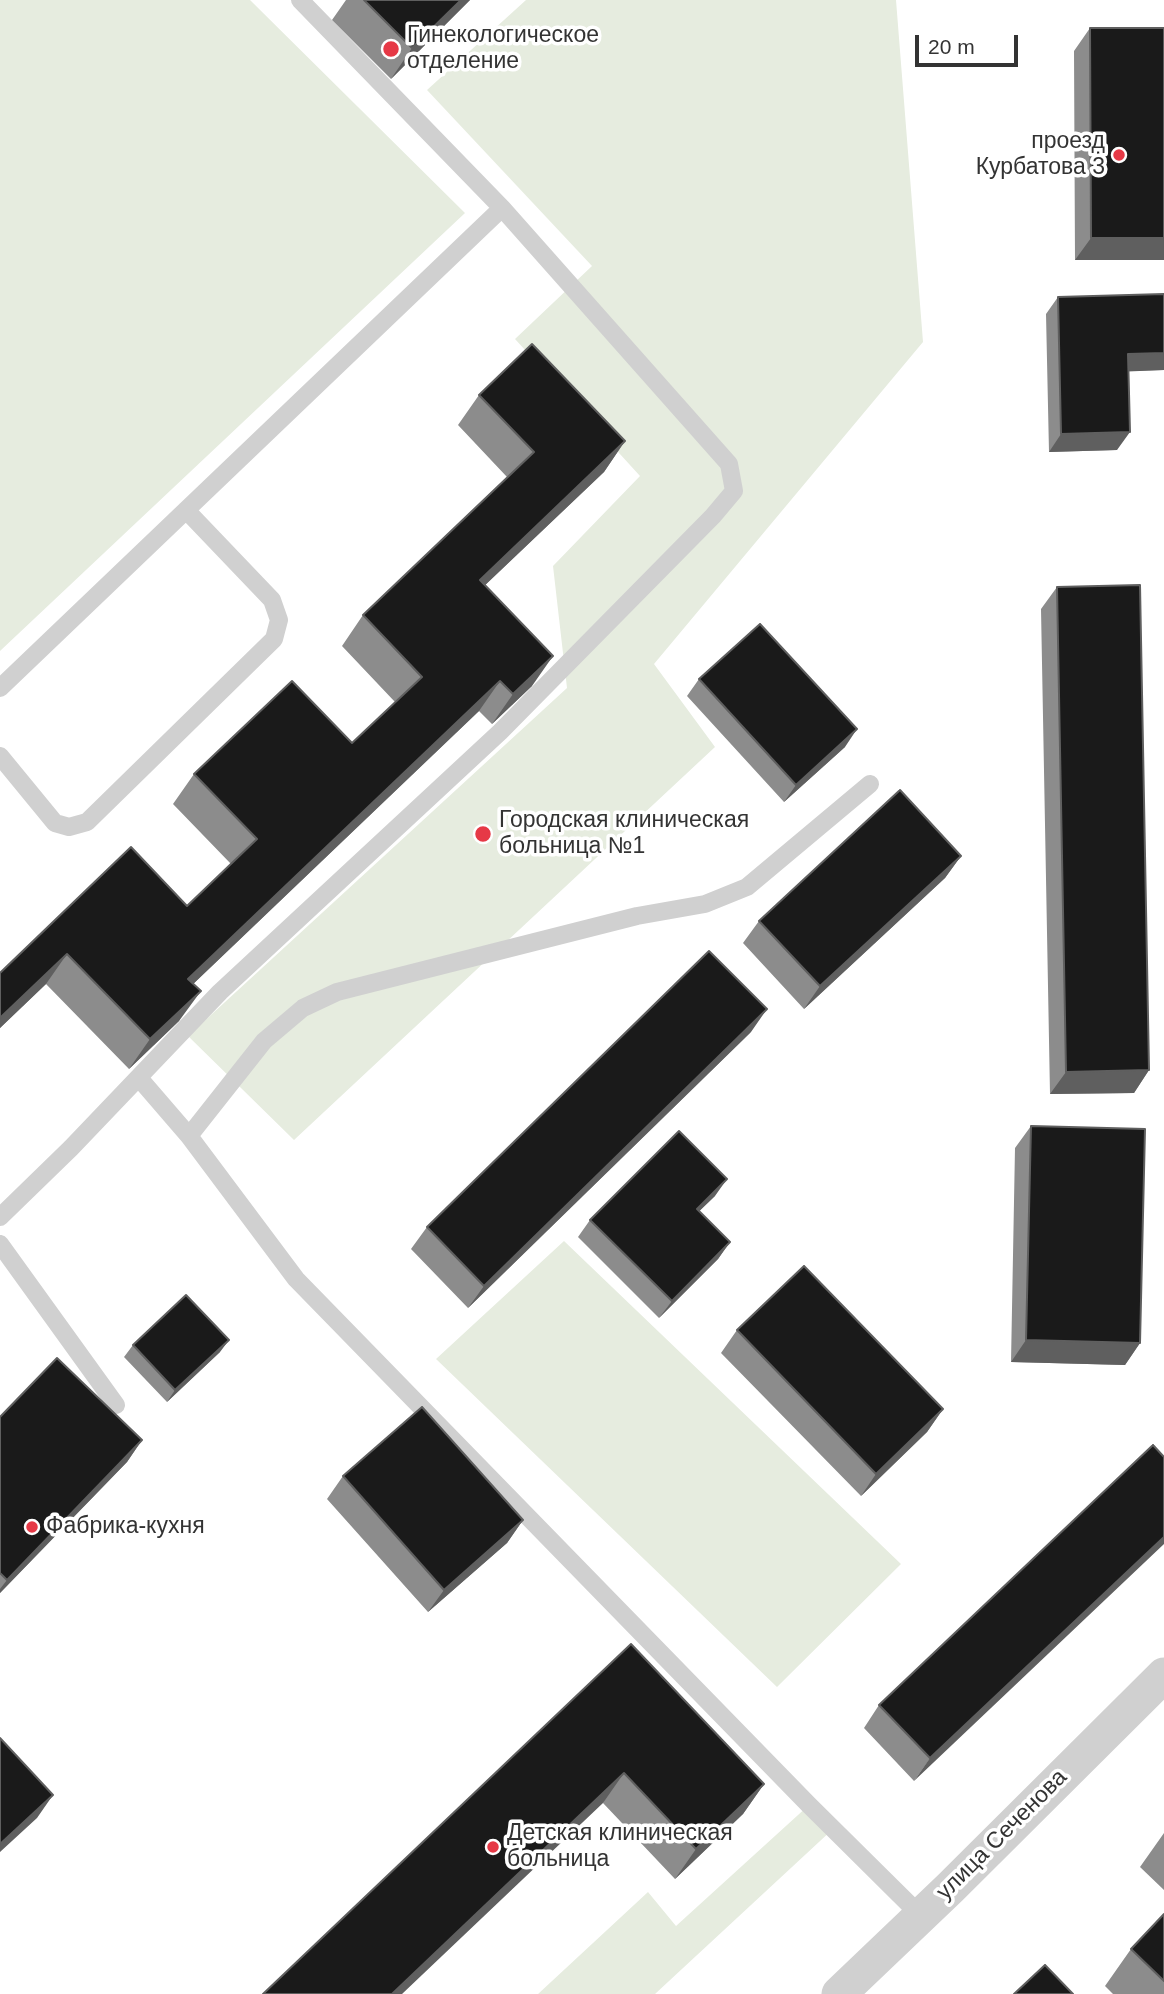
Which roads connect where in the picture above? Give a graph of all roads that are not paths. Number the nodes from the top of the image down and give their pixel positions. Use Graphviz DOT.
graph roads {
  1 [pos="300,0"];
  2 [pos="502,208"];
  3 [pos="186,510"];
  4 [pos="0,688"];
  5 [pos="0,756"];
  6 [pos="870,784"];
  7 [pos="139,1078"];
  8 [pos="189,1136"];
  9 [pos="0,1217"];
  10 [pos="0,1244"];
  11 [pos="116,1405"];
  12 [pos="1164,1675"];
  13 [pos="920,1916"];
  14 [pos="839,1994"];
  1 -- 2 [label="lane"];
  2 -- 3 [label="lane"];
  2 -- 7 [label="lane"];
  3 -- 4 [label="lane"];
  3 -- 5 [label="lane"];
  6 -- 8 [label="lane"];
  7 -- 8 [label="lane"];
  7 -- 9 [label="lane"];
  8 -- 13 [label="lane"];
  10 -- 11 [label="lane"];
  12 -- 13 [label="street, улица Сеченова"];
  13 -- 14 [label="street, улица Сеченова"];
}
